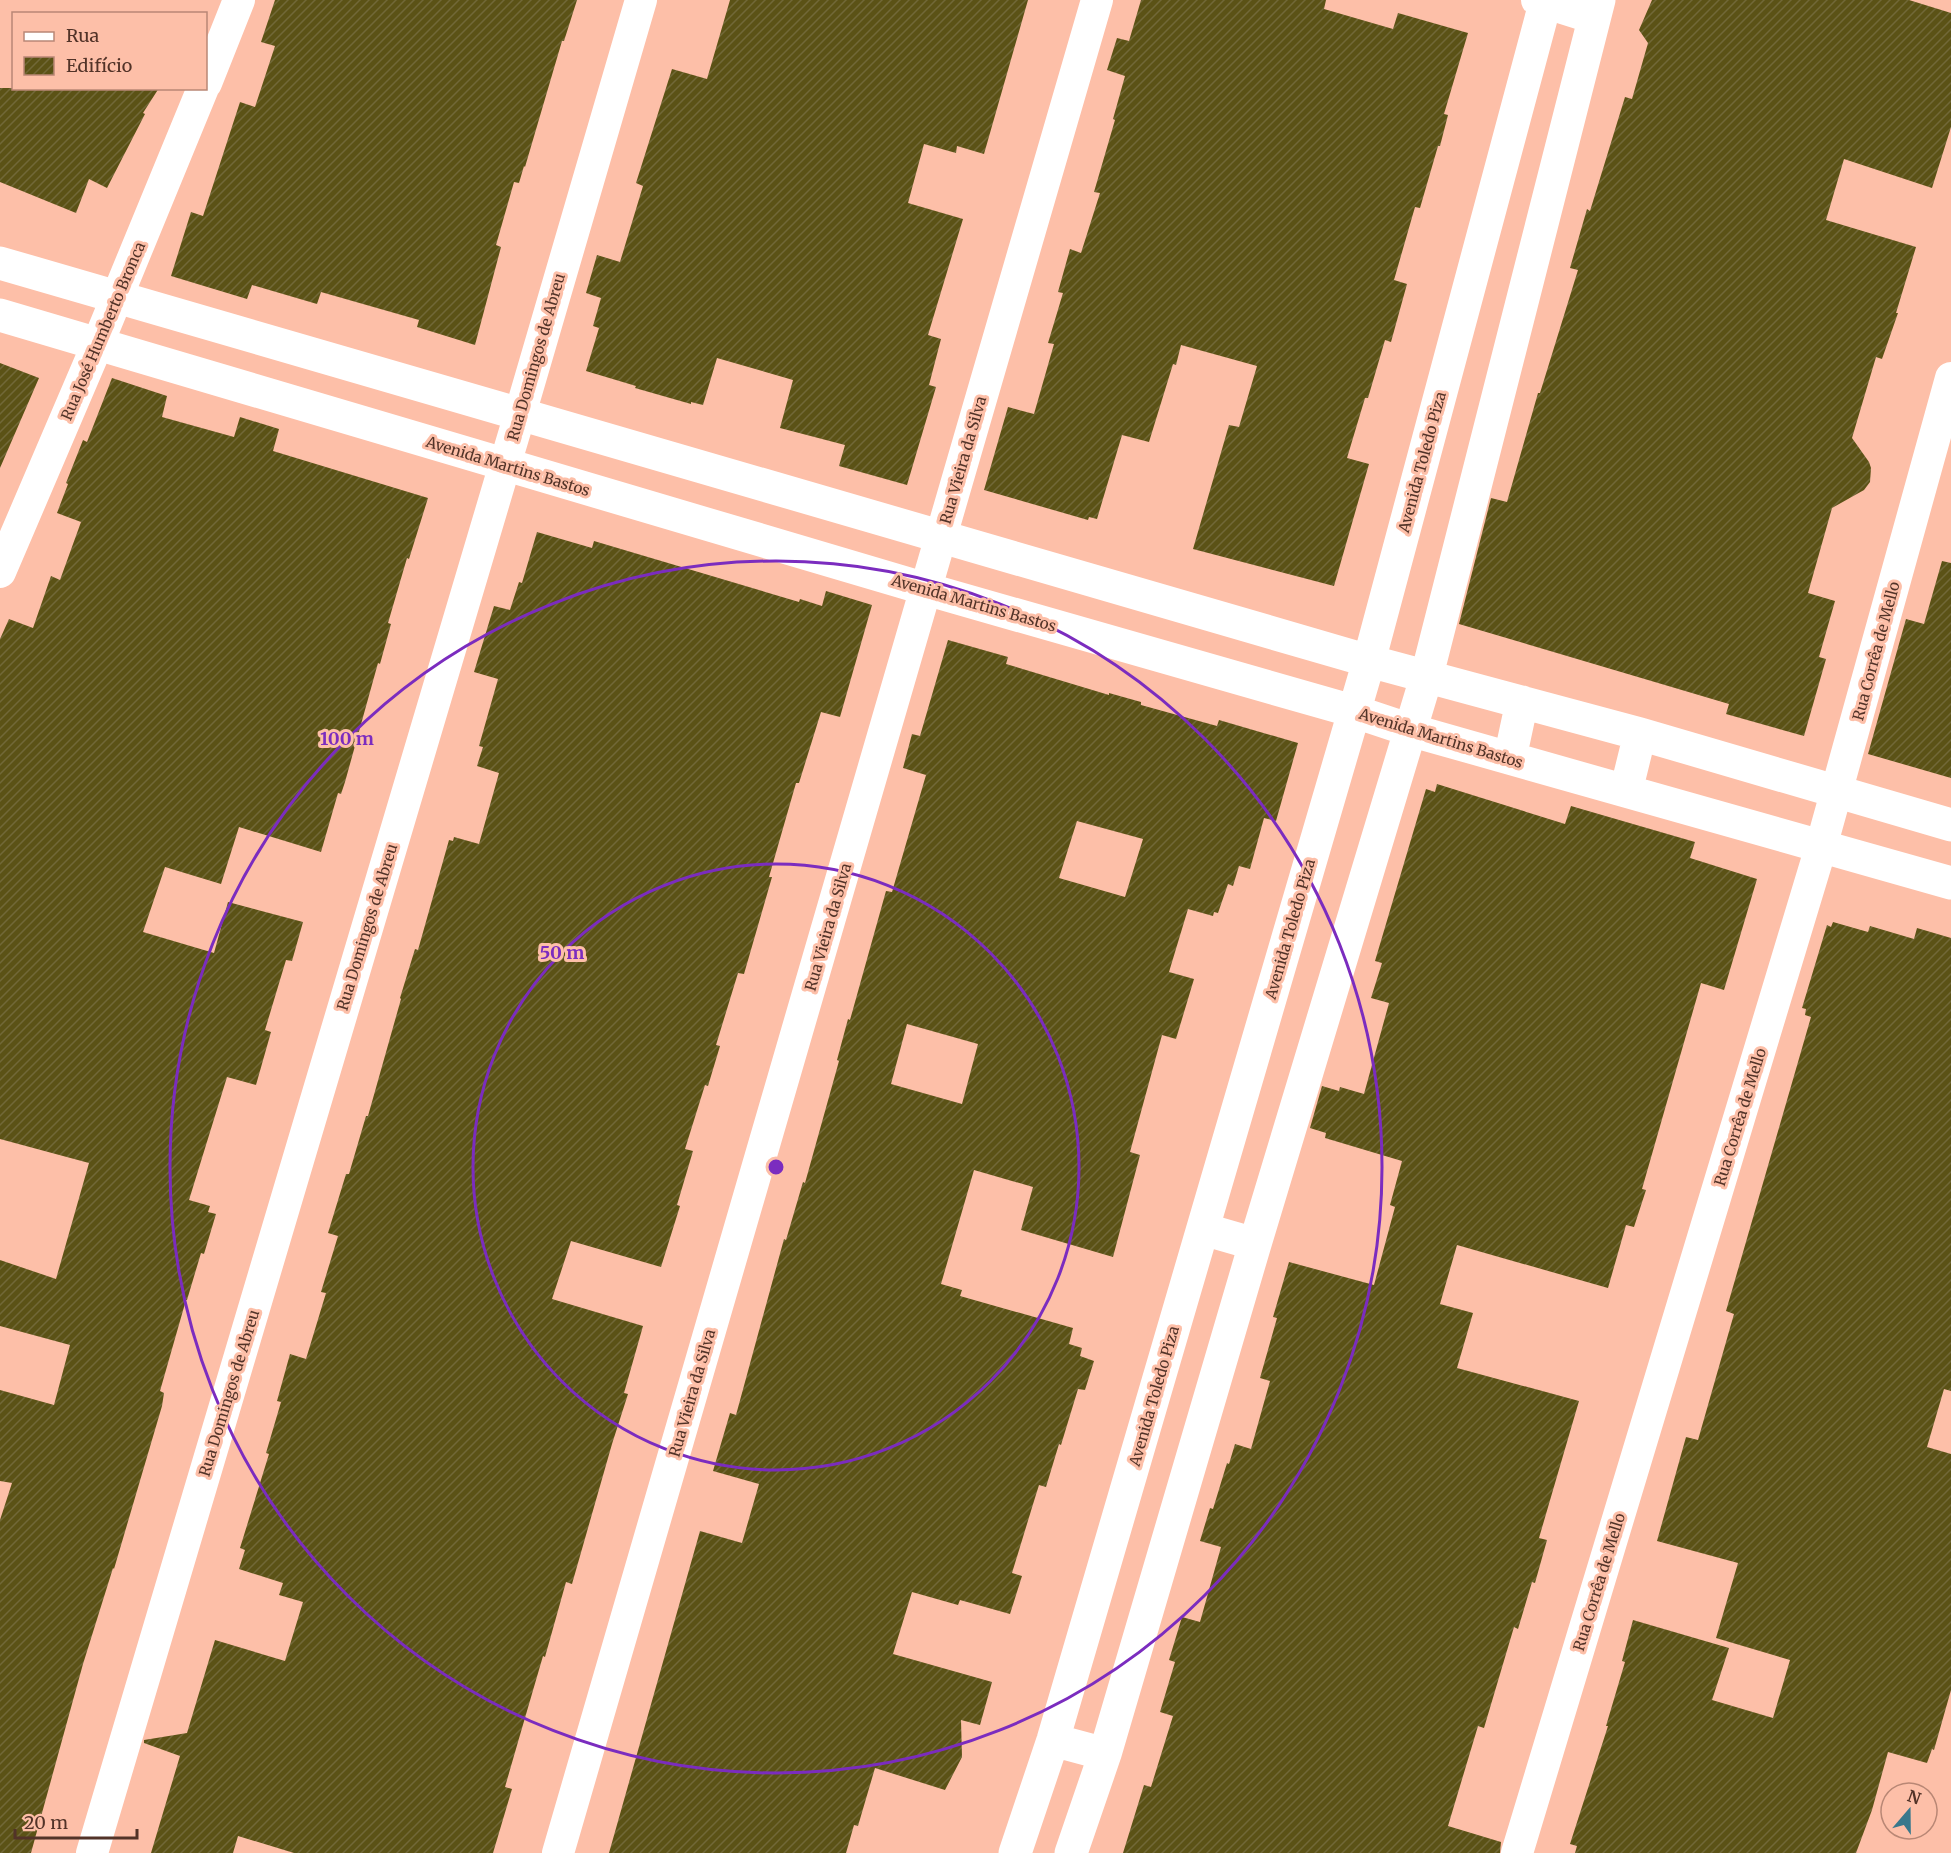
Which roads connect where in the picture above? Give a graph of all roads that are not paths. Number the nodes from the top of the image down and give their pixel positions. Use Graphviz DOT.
graph roads {
  1 [pos="239,0"];
  2 [pos="641,0"];
  3 [pos="1097,0"];
  4 [pos="1542,1"];
  5 [pos="1597,9"];
  6 [pos="207,80"];
  7 [pos="202,90"];
  8 [pos="0,263"];
  9 [pos="117,296"];
  10 [pos="0,315"];
  11 [pos="98,343"];
  12 [pos="1951,378"];
  13 [pos="520,414"];
  14 [pos="505,465"];
  15 [pos="941,536"];
  16 [pos="0,572"];
  17 [pos="926,590"];
  18 [pos="1369,661"];
  19 [pos="1427,675"];
  20 [pos="1522,702"];
  21 [pos="1353,711"];
  22 [pos="1410,730"];
  23 [pos="1640,734"];
  24 [pos="1510,758"];
  25 [pos="1626,790"];
  26 [pos="1837,792"];
  27 [pos="1951,825"];
  28 [pos="1821,847"];
  29 [pos="1951,883"];
  30 [pos="1203,1229"];
  31 [pos="1255,1244"];
  32 [pos="1053,1740"];
  33 [pos="1105,1754"];
  34 [pos="92,1853"];
  35 [pos="558,1853"];
  36 [pos="1015,1853"];
  37 [pos="1071,1853"];
  38 [pos="1517,1853"];
  1 -- 6 [label="street"];
  2 -- 13 [label="street, Rua Domingos de Abreu"];
  3 -- 15 [label="street, Rua Vieira da Silva"];
  4 -- 5 [label="street"];
  4 -- 18 [label="street, Avenida Toledo Piza"];
  5 -- 19 [label="street"];
  7 -- 9 [label="street, Rua José Humberto Bronca"];
  8 -- 9 [label="street"];
  9 -- 11 [label="street, Rua José Humberto Bronca"];
  9 -- 13 [label="street"];
  10 -- 11 [label="street, Avenida Martins Bastos"];
  11 -- 14 [label="street, Avenida Martins Bastos"];
  11 -- 16 [label="street, Rua José Humberto Bronca"];
  12 -- 26 [label="street, Rua Corrêa de Mello"];
  13 -- 14 [label="street, Rua Domingos de Abreu"];
  13 -- 15 [label="street"];
  14 -- 17 [label="street, Avenida Martins Bastos"];
  14 -- 34 [label="street, Rua Domingos de Abreu"];
  15 -- 17 [label="street, Rua Vieira da Silva"];
  15 -- 18 [label="street"];
  17 -- 21 [label="street, Avenida Martins Bastos"];
  17 -- 35 [label="street, Rua Vieira da Silva"];
  18 -- 19 [label="street"];
  18 -- 21 [label="street, Avenida Toledo Piza"];
  19 -- 20 [label="street"];
  19 -- 22 [label="street"];
  20 -- 23 [label="street"];
  20 -- 24 [label="street"];
  21 -- 22 [label="street, Avenida Martins Bastos"];
  21 -- 30 [label="street, Avenida Toledo Piza"];
  22 -- 24 [label="street, Avenida Martins Bastos"];
  22 -- 31 [label="street"];
  23 -- 25 [label="street"];
  23 -- 26 [label="street"];
  24 -- 25 [label="street, Avenida Martins Bastos"];
  25 -- 28 [label="street, Avenida Martins Bastos"];
  26 -- 27 [label="street"];
  26 -- 28 [label="street, Rua Corrêa de Mello"];
  28 -- 29 [label="street, Avenida Martins Bastos"];
  28 -- 38 [label="street, Rua Corrêa de Mello"];
  30 -- 31 [label="street"];
  30 -- 32 [label="street, Avenida Toledo Piza"];
  31 -- 33 [label="street"];
  32 -- 33 [label="street"];
  32 -- 36 [label="street, Avenida Toledo Piza"];
  33 -- 37 [label="street"];
}
